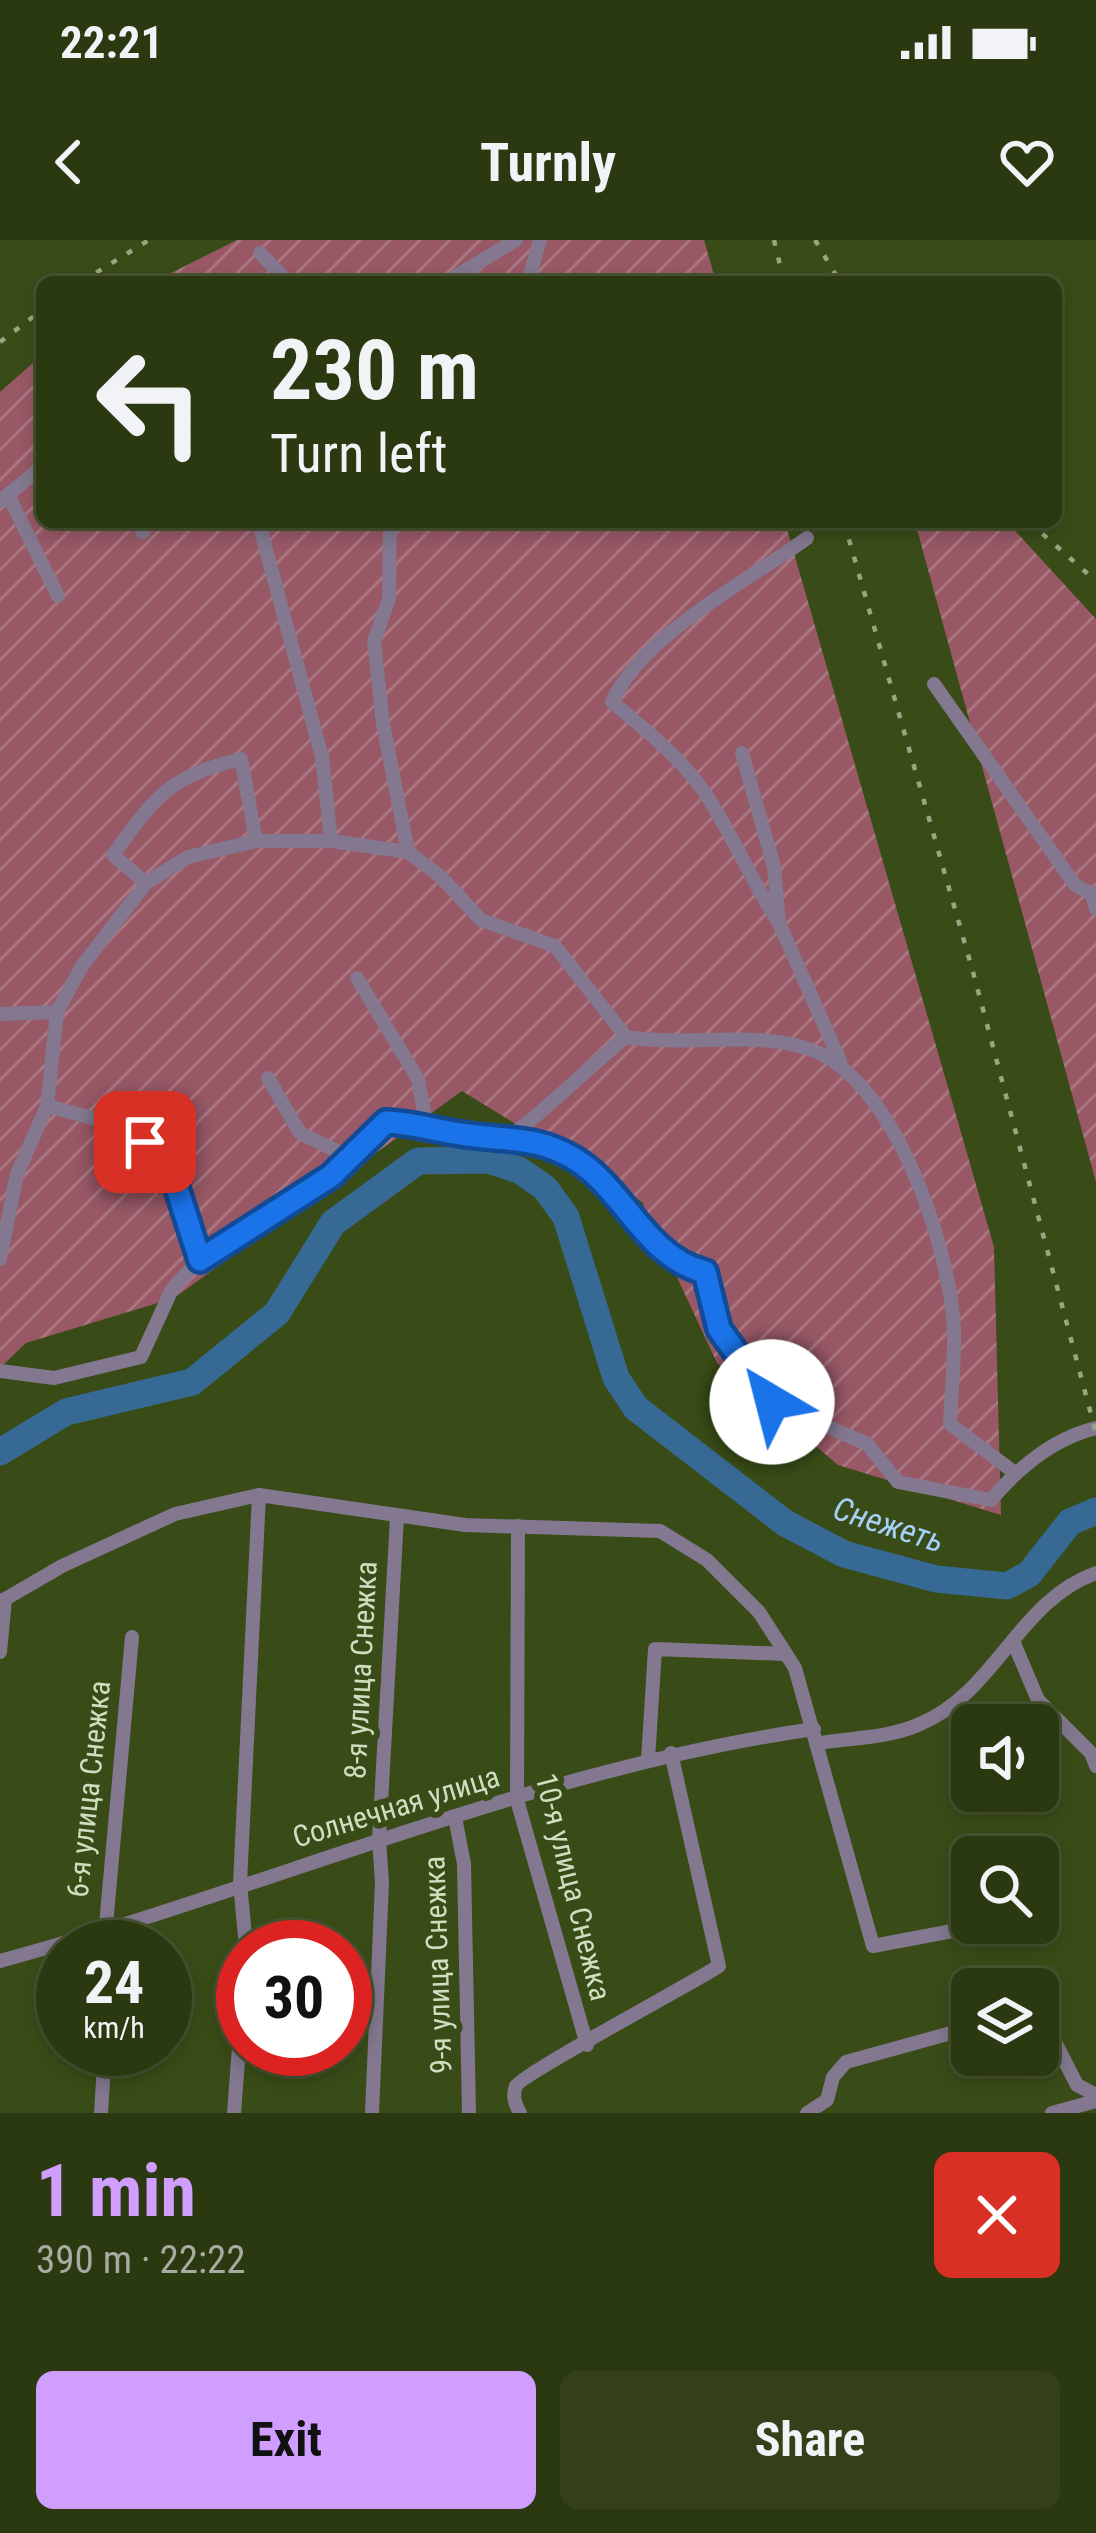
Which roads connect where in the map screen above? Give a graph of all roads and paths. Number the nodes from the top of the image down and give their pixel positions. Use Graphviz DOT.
graph roads {
  1 [pos="516,240"];
  2 [pos="540,240"];
  3 [pos="260,253"];
  4 [pos="281,276"];
  5 [pos="456,276"];
  6 [pos="530,276"];
  7 [pos="36,472"];
  8 [pos="4,498"];
  9 [pos="393,528"];
  10 [pos="261,531"];
  11 [pos="807,538"];
  12 [pos="58,596"];
  13 [pos="934,684"];
  14 [pos="742,753"];
  15 [pos="331,841"];
  16 [pos="256,842"];
  17 [pos="408,852"];
  18 [pos="146,883"];
  19 [pos="1095,897"];
  20 [pos="779,923"];
  21 [pos="357,978"];
  22 [pos="57,1012"];
  23 [pos="0,1014"];
  24 [pos="626,1037"];
  25 [pos="840,1061"];
  26 [pos="268,1078"];
  27 [pos="47,1106"];
  28 [pos="426,1124"];
  29 [pos="512,1135"];
  30 [pos="350,1158"];
  31 [pos="0,1259"];
  32 [pos="200,1260"];
  33 [pos="0,1371"];
  34 [pos="1096,1428"];
  35 [pos="1015,1473"];
  36 [pos="260,1496"];
  37 [pos="397,1517"];
  38 [pos="518,1526"];
  39 [pos="1096,1573"];
  40 [pos="3,1600"];
  41 [pos="132,1637"];
  42 [pos="1013,1641"];
  43 [pos="0,1652"];
  44 [pos="786,1654"];
  45 [pos="816,1736"];
  46 [pos="671,1753"];
  47 [pos="648,1760"];
  48 [pos="1096,1766"];
  49 [pos="517,1800"];
  50 [pos="455,1817"];
  51 [pos="379,1839"];
  52 [pos="240,1883"];
  53 [pos="105,1920"];
  54 [pos="151,1920"];
  55 [pos="243,1920"];
  56 [pos="951,1931"];
  57 [pos="36,1954"];
  58 [pos="0,1961"];
  59 [pos="951,2033"];
  60 [pos="586,2044"];
  61 [pos="1059,2050"];
  62 [pos="103,2076"];
  63 [pos="237,2076"];
  64 [pos="1096,2098"];
  65 [pos="101,2113"];
  66 [pos="234,2113"];
  67 [pos="372,2113"];
  68 [pos="469,2113"];
  69 [pos="520,2113"];
  70 [pos="807,2113"];
  71 [pos="1052,2113"];
  1 -- 5 [label="street"];
  2 -- 6 [label="street"];
  3 -- 4 [label="street"];
  7 -- 8 [label="street"];
  8 -- 12 [label="street"];
  9 -- 17 [label="street"];
  10 -- 15 [label="street"];
  11 -- 20 [label="street"];
  13 -- 19 [label="street"];
  14 -- 20 [label="street"];
  15 -- 16 [label="street"];
  15 -- 17 [label="street"];
  16 -- 18 [label="street"];
  16 -- 18 [label="street"];
  17 -- 24 [label="street"];
  18 -- 22 [label="street"];
  20 -- 25 [label="street"];
  21 -- 28 [label="street"];
  22 -- 23 [label="street"];
  22 -- 27 [label="street"];
  24 -- 25 [label="street"];
  24 -- 29 [label="street"];
  25 -- 35 [label="street"];
  26 -- 30 [label="street"];
  27 -- 31 [label="street"];
  27 -- 32 [label="street"];
  28 -- 29 [label="street"];
  28 -- 30 [label="street"];
  29 -- 35 [label="street"];
  30 -- 32 [label="street"];
  32 -- 33 [label="street"];
  34 -- 35 [label="street"];
  36 -- 37 [label="street"];
  36 -- 40 [label="street"];
  36 -- 52 [label="street"];
  37 -- 38 [label="street"];
  37 -- 51 [label="street, 8-я улица Снежка"];
  38 -- 44 [label="street"];
  38 -- 49 [label="street, 10-я улица Снежка"];
  39 -- 42 [label="street, Солнечная улица"];
  40 -- 43 [label="street"];
  41 -- 53 [label="street, 6-я улица Снежка"];
  42 -- 45 [label="street, Солнечная улица"];
  42 -- 48 [label="street"];
  44 -- 45 [label="street"];
  44 -- 47 [label="street"];
  45 -- 46 [label="street, Солнечная улица"];
  45 -- 56 [label="street"];
  46 -- 47 [label="street, Солнечная улица"];
  46 -- 60 [label="street"];
  47 -- 49 [label="street, Солнечная улица"];
  49 -- 50 [label="street, Солнечная улица"];
  49 -- 60 [label="street, 10-я улица Снежка"];
  50 -- 51 [label="street, Солнечная улица"];
  50 -- 68 [label="street, 9-я улица Снежка"];
  51 -- 52 [label="street, Солнечная улица"];
  51 -- 67 [label="street, 8-я улица Снежка"];
  52 -- 54 [label="street, Солнечная улица"];
  52 -- 55 [label="street"];
  57 -- 58 [label="street, Солнечная улица"];
  59 -- 70 [label="street"];
  60 -- 69 [label="street"];
  61 -- 64 [label="street"];
  62 -- 65 [label="street"];
  63 -- 66 [label="street"];
  64 -- 71 [label="street"];
}
